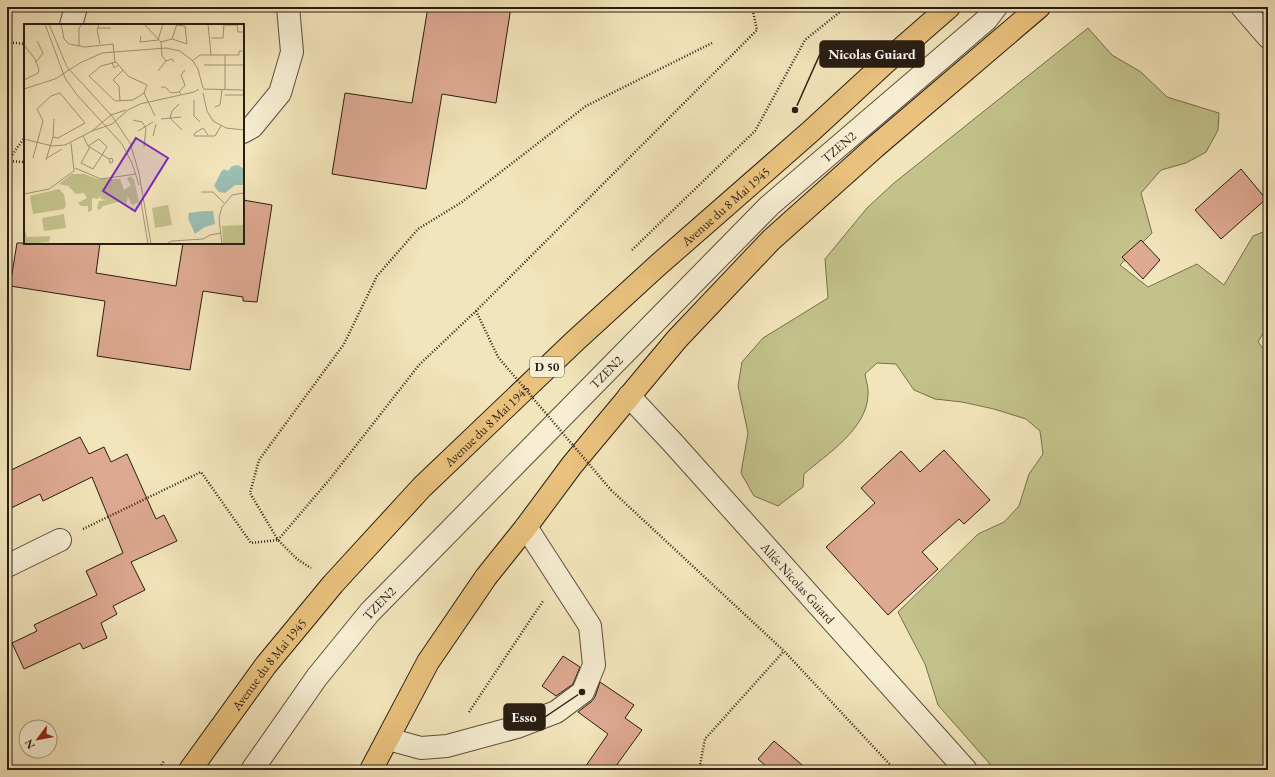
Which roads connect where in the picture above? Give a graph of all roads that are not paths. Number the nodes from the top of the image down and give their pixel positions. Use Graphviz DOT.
graph roads {
  1 [pos="76,7"];
  2 [pos="288,7"];
  3 [pos="949,7"];
  4 [pos="996,7"];
  5 [pos="1039,7"];
  6 [pos="1242,7"];
  7 [pos="71,24"];
  8 [pos="1268,37"];
  9 [pos="244,131"];
  10 [pos="629,396"];
  11 [pos="526,527"];
  12 [pos="60,540"];
  13 [pos="7,566"];
  14 [pos="388,739"];
  15 [pos="190,770"];
  16 [pos="252,770"];
  17 [pos="371,770"];
  18 [pos="966,770"];
  1 -- 7 [label="street"];
  2 -- 9 [label="street"];
  3 -- 15 [label="main road, Avenue du 8 Mai 1945 / D 50"];
  4 -- 16 [label="street, TZEN2"];
  5 -- 10 [label="main road"];
  6 -- 8 [label="street"];
  10 -- 11 [label="main road"];
  10 -- 18 [label="street, Allée Nicolas Guiard"];
  11 -- 14 [label="main road"];
  11 -- 14 [label="street"];
  12 -- 13 [label="street"];
  14 -- 17 [label="main road"];
}
